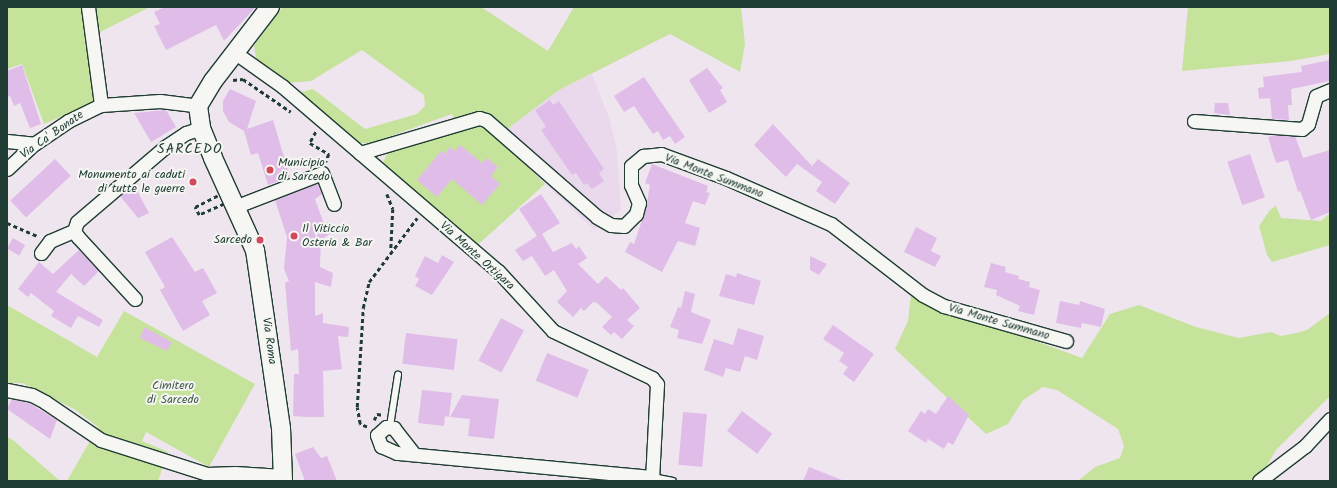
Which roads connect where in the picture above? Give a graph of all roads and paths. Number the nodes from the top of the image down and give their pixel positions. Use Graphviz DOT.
graph roads {
  1 [pos="88,7"];
  2 [pos="270,7"];
  3 [pos="234,52"];
  4 [pos="243,79"];
  5 [pos="260,90"];
  6 [pos="1330,90"];
  7 [pos="101,105"];
  8 [pos="198,106"];
  9 [pos="1194,121"];
  10 [pos="201,128"];
  11 [pos="316,132"];
  12 [pos="7,141"];
  13 [pos="34,144"];
  14 [pos="360,153"];
  15 [pos="7,169"];
  16 [pos="322,173"];
  17 [pos="386,189"];
  18 [pos="224,192"];
  19 [pos="334,204"];
  20 [pos="237,206"];
  21 [pos="425,210"];
  22 [pos="7,223"];
  23 [pos="74,231"];
  24 [pos="50,240"];
  25 [pos="391,250"];
  26 [pos="41,253"];
  27 [pos="135,299"];
  28 [pos="1066,341"];
  29 [pos="398,375"];
  30 [pos="7,390"];
  31 [pos="1330,419"];
  32 [pos="391,422"];
  33 [pos="414,454"];
  34 [pos="283,479"];
  35 [pos="653,479"];
  36 [pos="673,481"];
  37 [pos="1259,481"];
  1 -- 7 [label="street"];
  2 -- 3 [label="street"];
  3 -- 8 [label="street"];
  3 -- 14 [label="street, Via Monte Ortigara"];
  4 -- 5 [label="path"];
  6 -- 9 [label="street"];
  7 -- 8 [label="street, Via Ca' Bonate"];
  7 -- 13 [label="street, Via Ca' Bonate"];
  8 -- 10 [label="street, Via Roma"];
  10 -- 20 [label="street, Via Roma"];
  10 -- 23 [label="street"];
  11 -- 16 [label="path"];
  12 -- 13 [label="street"];
  13 -- 15 [label="street, Via Ca' Bonate"];
  14 -- 21 [label="street, Via Monte Ortigara"];
  14 -- 28 [label="street, Via Monte Summano"];
  16 -- 19 [label="street"];
  16 -- 20 [label="street"];
  17 -- 25 [label="path"];
  18 -- 18 [label="path"];
  20 -- 34 [label="street, Via Roma"];
  21 -- 25 [label="path"];
  21 -- 35 [label="street, Via Monte Ortigara"];
  22 -- 24 [label="path"];
  23 -- 24 [label="street"];
  23 -- 27 [label="street"];
  24 -- 26 [label="street"];
  25 -- 32 [label="path"];
  29 -- 32 [label="lane"];
  30 -- 34 [label="street"];
  31 -- 37 [label="street"];
  32 -- 33 [label="street"];
  32 -- 33 [label="street"];
  33 -- 35 [label="street"];
  35 -- 36 [label="lane"];
}
